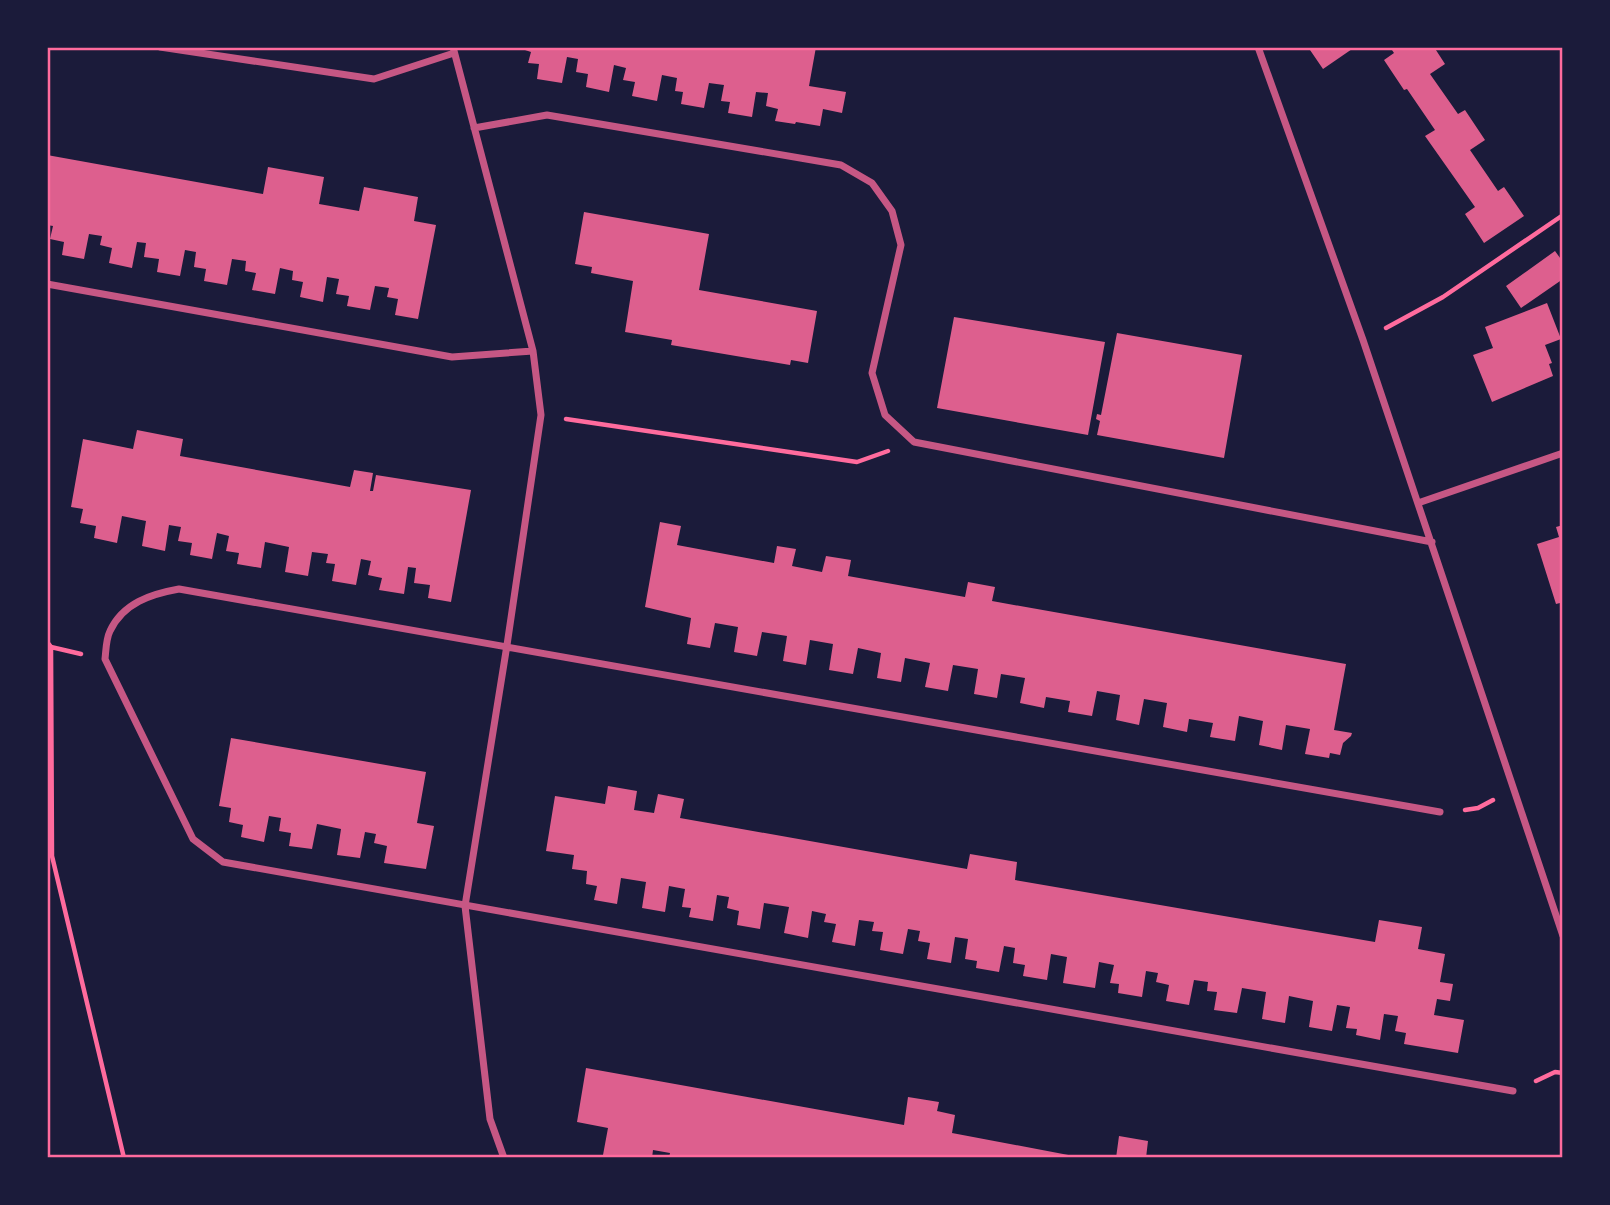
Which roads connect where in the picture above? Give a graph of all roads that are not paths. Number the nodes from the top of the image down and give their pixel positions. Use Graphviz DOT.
graph roads {
  1 [pos="160,47"];
  2 [pos="1258,47"];
  3 [pos="453,50"];
  4 [pos="474,128"];
  5 [pos="47,284"];
  6 [pos="533,351"];
  7 [pos="1563,453"];
  8 [pos="1418,503"];
  9 [pos="1432,542"];
  10 [pos="508,645"];
  11 [pos="1440,812"];
  12 [pos="465,906"];
  13 [pos="1563,936"];
  14 [pos="1513,1091"];
  15 [pos="504,1158"];
  1 -- 3 [label="street"];
  2 -- 8 [label="street"];
  3 -- 4 [label="street"];
  4 -- 6 [label="street"];
  4 -- 9 [label="street"];
  5 -- 6 [label="street"];
  6 -- 10 [label="street"];
  7 -- 8 [label="street"];
  8 -- 9 [label="street"];
  9 -- 13 [label="street"];
  10 -- 11 [label="street"];
  10 -- 12 [label="street"];
  10 -- 12 [label="street"];
  12 -- 14 [label="street"];
  12 -- 15 [label="street"];
}
